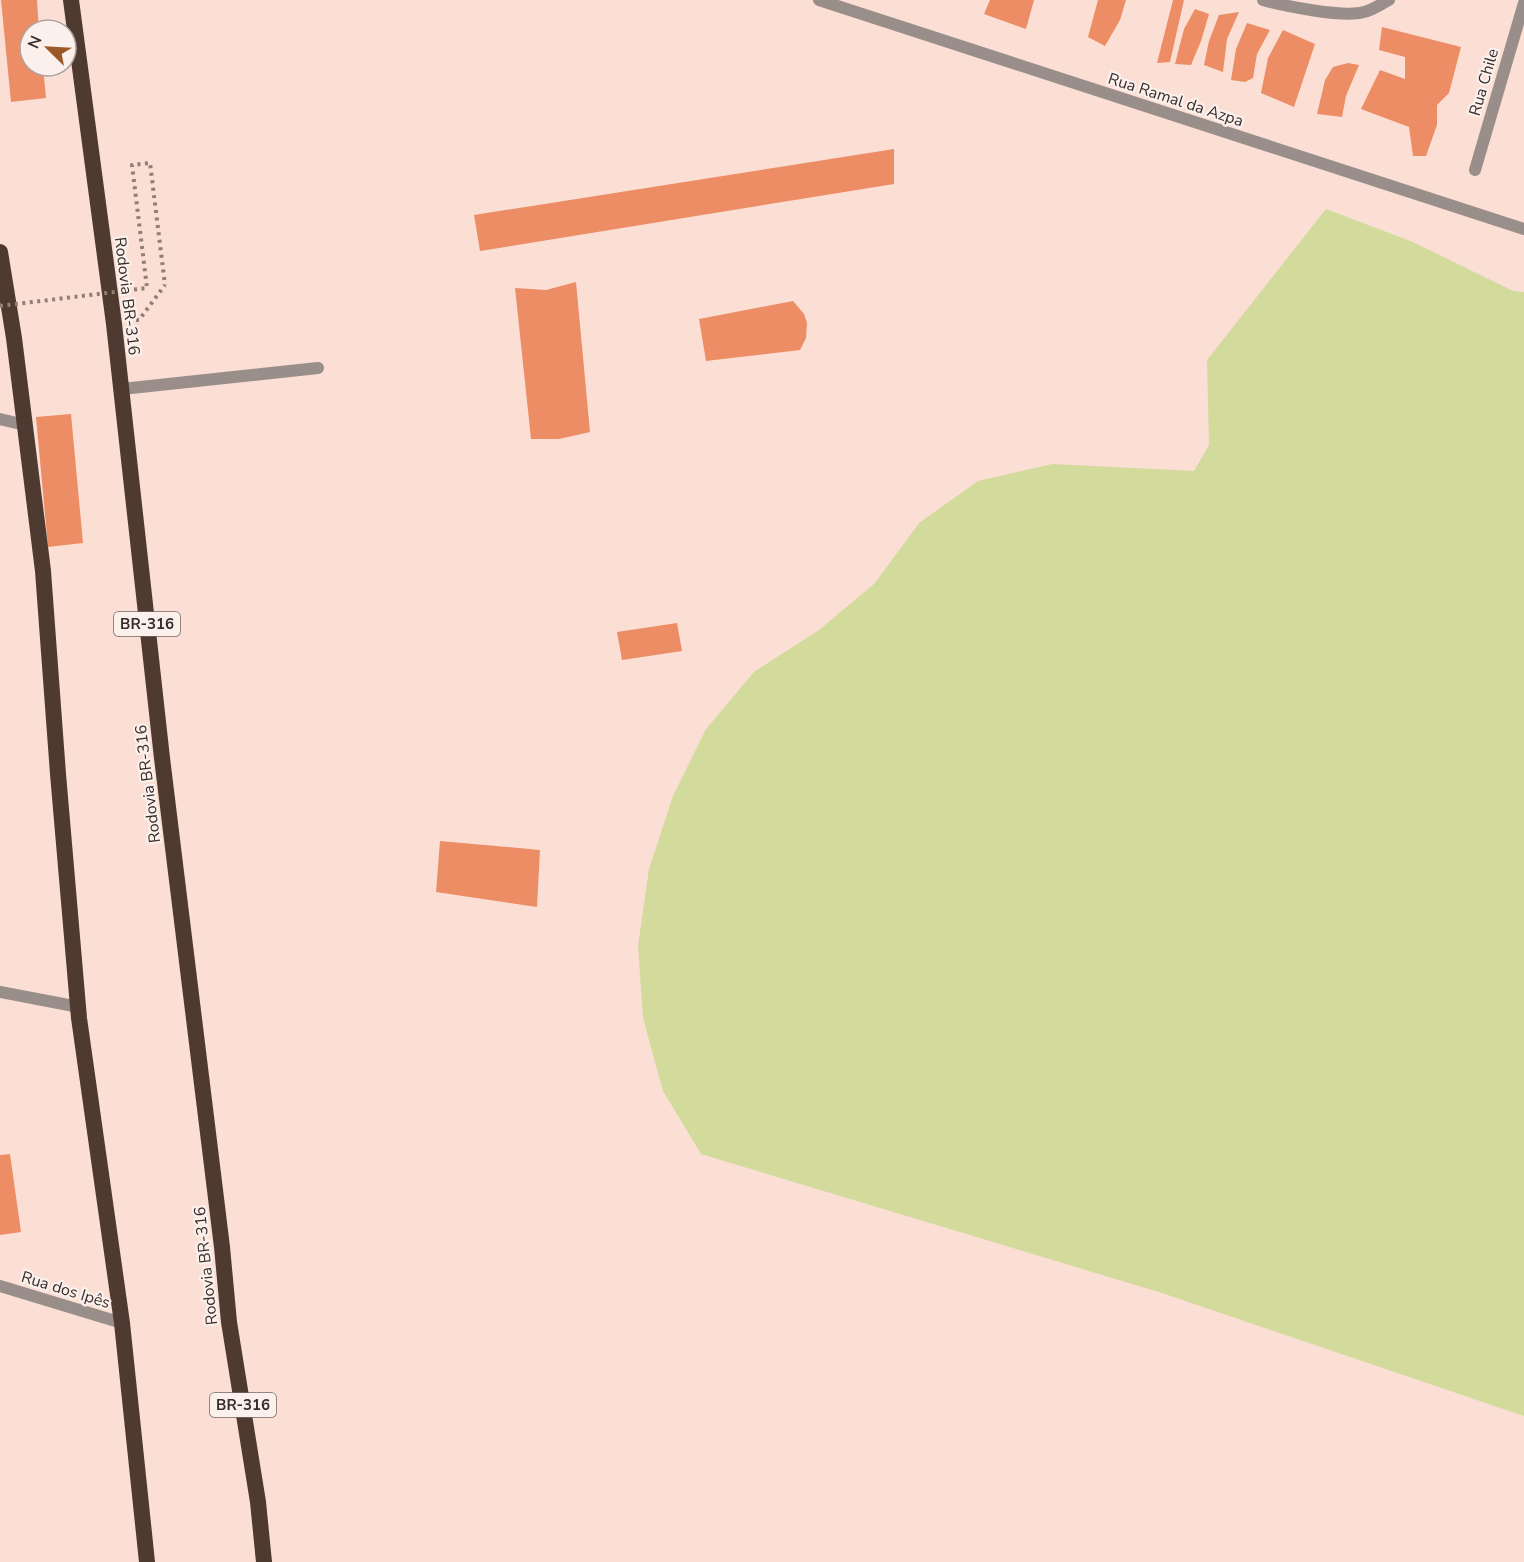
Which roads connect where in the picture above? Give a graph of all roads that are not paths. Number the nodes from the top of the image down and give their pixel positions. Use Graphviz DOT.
graph roads {
  1 [pos="71,0"];
  2 [pos="819,0"];
  3 [pos="1263,0"];
  4 [pos="1389,0"];
  5 [pos="1524,3"];
  6 [pos="1475,171"];
  7 [pos="1524,229"];
  8 [pos="0,252"];
  9 [pos="318,368"];
  10 [pos="122,389"];
  11 [pos="0,419"];
  12 [pos="25,425"];
  13 [pos="0,992"];
  14 [pos="79,1007"];
  15 [pos="0,1286"];
  16 [pos="122,1323"];
  17 [pos="147,1562"];
  18 [pos="264,1562"];
  1 -- 10 [label="highway, Rodovia BR-316 / BR-316"];
  2 -- 7 [label="street, Rua Ramal da Azpa"];
  3 -- 4 [label="street"];
  5 -- 6 [label="street, Rua Chile"];
  8 -- 12 [label="highway"];
  9 -- 10 [label="street"];
  10 -- 18 [label="highway, Rodovia BR-316 / BR-316"];
  11 -- 12 [label="street"];
  12 -- 14 [label="highway"];
  13 -- 14 [label="street"];
  14 -- 16 [label="highway"];
  15 -- 16 [label="street, Rua dos Ipês"];
  16 -- 17 [label="highway"];
}
